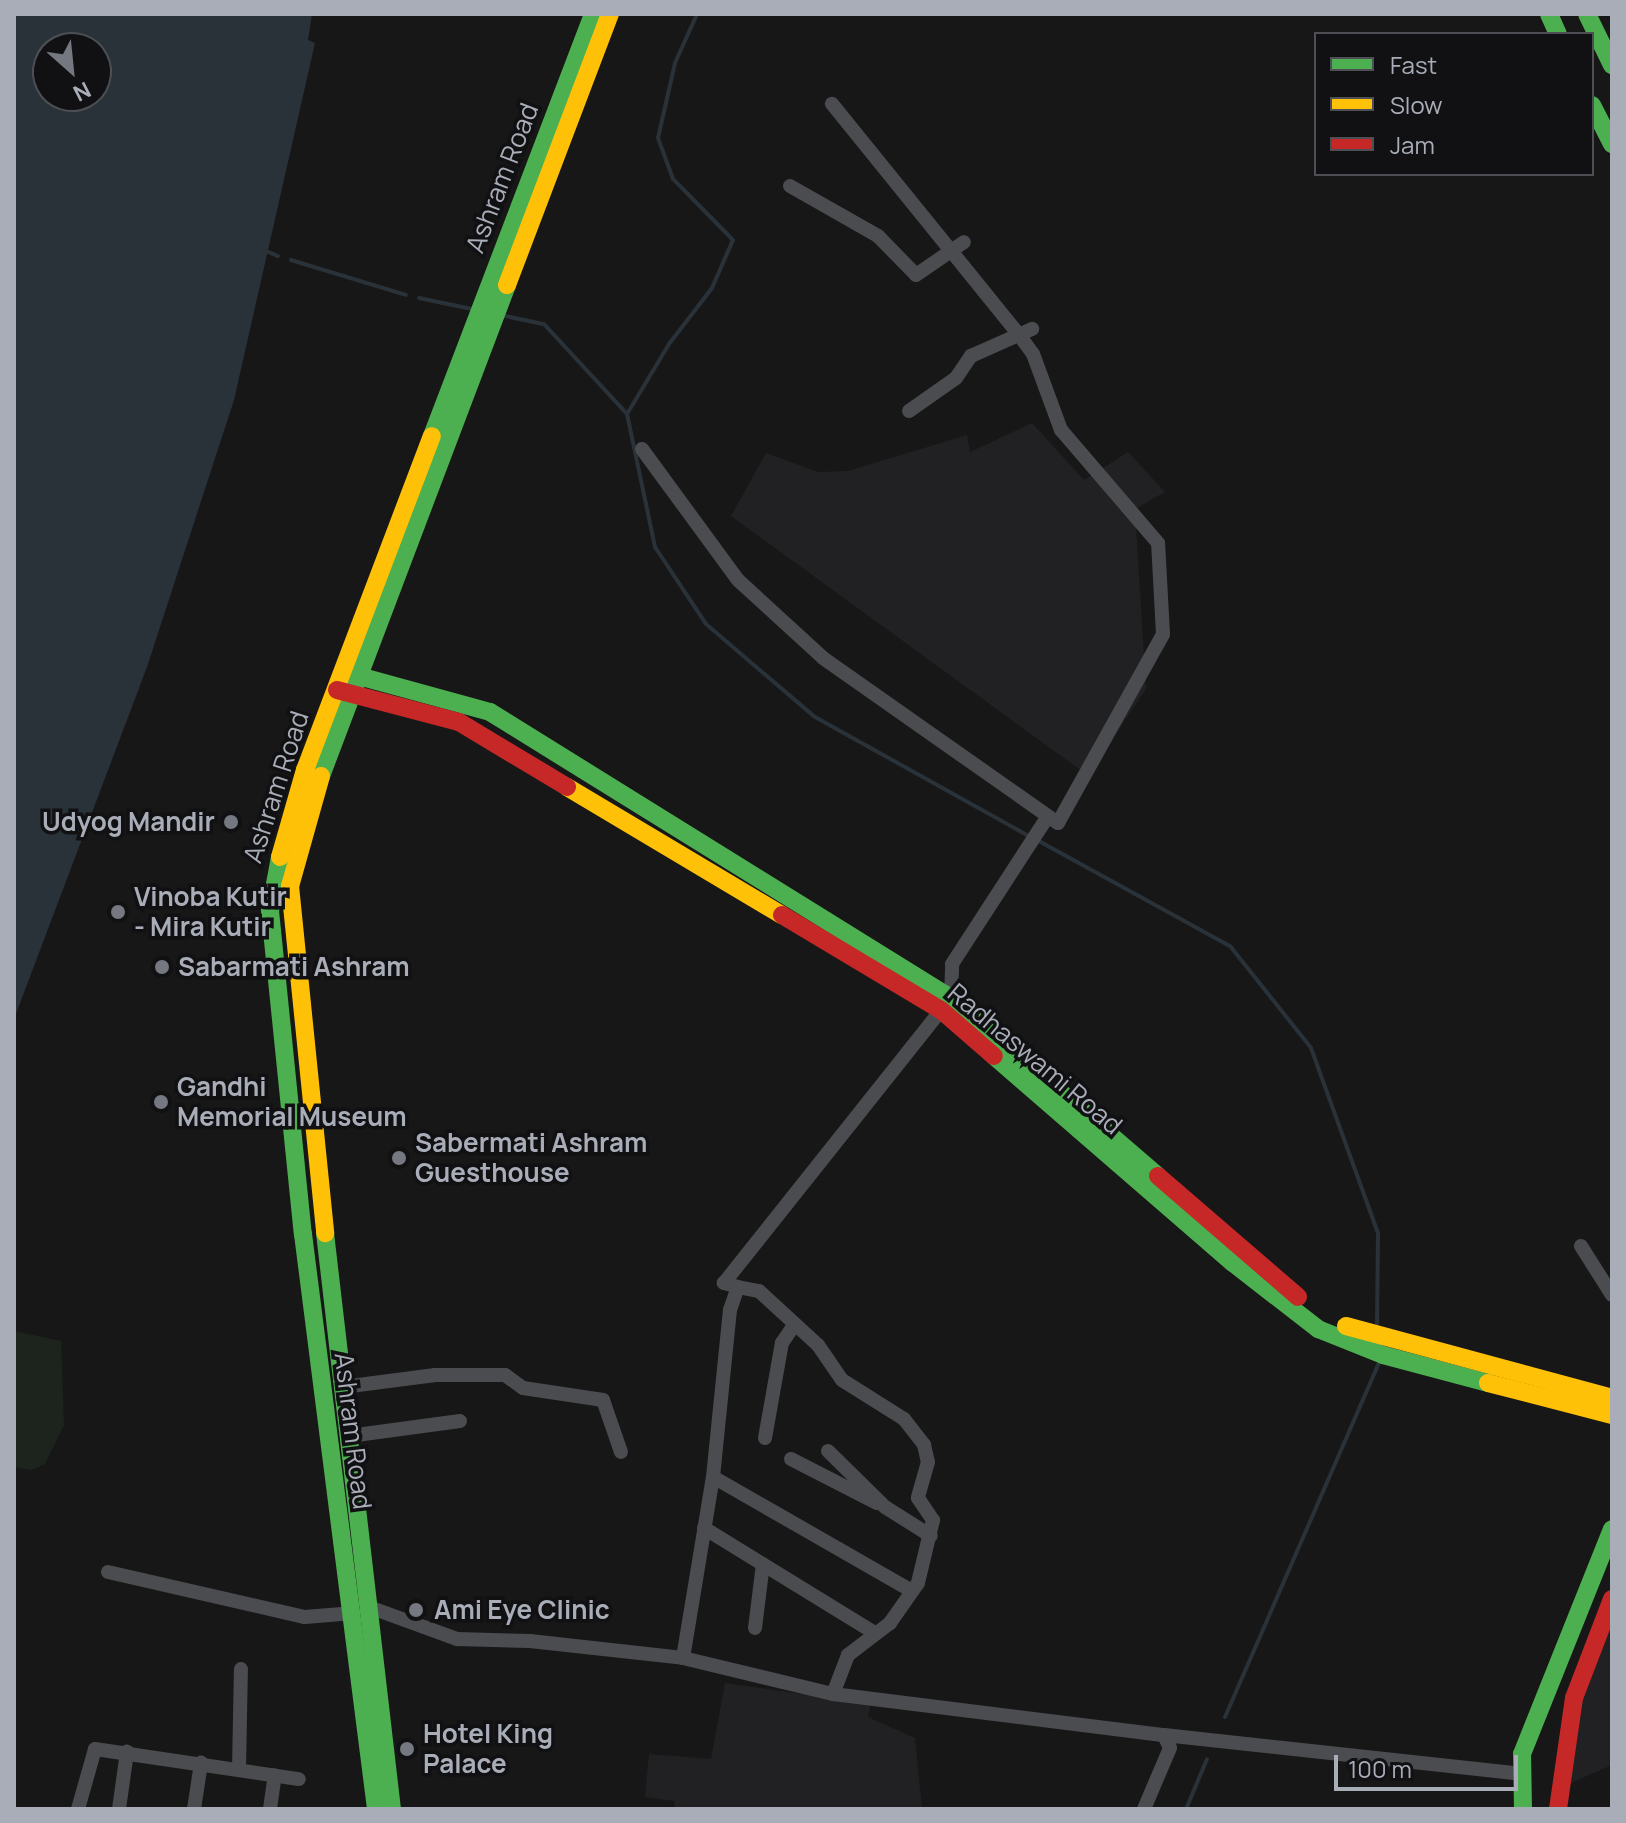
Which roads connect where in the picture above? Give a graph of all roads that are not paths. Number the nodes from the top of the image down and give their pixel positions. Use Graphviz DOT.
graph roads {
  1 [pos="593,14"];
  2 [pos="610,14"];
  3 [pos="1587,14"];
  4 [pos="1612,65"];
  5 [pos="832,104"];
  6 [pos="1594,109"];
  7 [pos="1612,144"];
  8 [pos="790,186"];
  9 [pos="964,242"];
  10 [pos="950,253"];
  11 [pos="1026,332"];
  12 [pos="909,411"];
  13 [pos="642,449"];
  14 [pos="350,673"];
  15 [pos="343,691"];
  16 [pos="1048,816"];
  17 [pos="282,884"];
  18 [pos="946,1004"];
  19 [pos="1581,1246"];
  20 [pos="738,1287"];
  21 [pos="1612,1295"];
  22 [pos="795,1324"];
  23 [pos="1385,1347"];
  24 [pos="343,1387"];
  25 [pos="1612,1398"];
  26 [pos="1612,1415"];
  27 [pos="460,1421"];
  28 [pos="349,1436"];
  29 [pos="765,1438"];
  30 [pos="828,1451"];
  31 [pos="621,1452"];
  32 [pos="791,1459"];
  33 [pos="713,1477"];
  34 [pos="885,1507"];
  35 [pos="704,1528"];
  36 [pos="1612,1529"];
  37 [pos="931,1536"];
  38 [pos="763,1564"];
  39 [pos="108,1572"];
  40 [pos="912,1591"];
  41 [pos="1612,1599"];
  42 [pos="362,1610"];
  43 [pos="755,1628"];
  44 [pos="875,1633"];
  45 [pos="683,1658"];
  46 [pos="241,1669"];
  47 [pos="833,1694"];
  48 [pos="1164,1735"];
  49 [pos="127,1752"];
  50 [pos="201,1763"];
  51 [pos="239,1769"];
  52 [pos="1523,1774"];
  53 [pos="275,1775"];
  54 [pos="299,1779"];
  55 [pos="78,1809"];
  56 [pos="119,1809"];
  57 [pos="194,1809"];
  58 [pos="270,1809"];
  59 [pos="376,1809"];
  60 [pos="392,1809"];
  61 [pos="1144,1809"];
  62 [pos="1523,1809"];
  63 [pos="1558,1809"];
  1 -- 14 [label="main road, Ashram Road"];
  2 -- 14 [label="main road, Ashram Road"];
  3 -- 4 [label="main road"];
  5 -- 10 [label="street"];
  6 -- 7 [label="main road"];
  8 -- 10 [label="street"];
  9 -- 10 [label="street"];
  10 -- 11 [label="street"];
  11 -- 12 [label="street"];
  11 -- 16 [label="street"];
  13 -- 16 [label="street"];
  14 -- 15 [label="main road, Ashram Road"];
  14 -- 18 [label="main road, Radhaswami Road"];
  15 -- 17 [label="main road, Ashram Road"];
  15 -- 18 [label="main road, Radhaswami Road"];
  16 -- 18 [label="street"];
  17 -- 24 [label="main road, Ashram Road"];
  17 -- 42 [label="main road, Ashram Road"];
  18 -- 20 [label="street"];
  18 -- 23 [label="main road, Radhaswami Road"];
  19 -- 21 [label="street"];
  20 -- 22 [label="street"];
  20 -- 33 [label="street"];
  22 -- 29 [label="street"];
  22 -- 37 [label="street"];
  23 -- 25 [label="main road, Radhaswami Road"];
  23 -- 26 [label="main road, Radhaswami Road"];
  24 -- 28 [label="main road, Ashram Road"];
  24 -- 31 [label="street"];
  27 -- 28 [label="street"];
  28 -- 42 [label="main road, Ashram Road"];
  30 -- 34 [label="street"];
  32 -- 34 [label="street"];
  33 -- 35 [label="street"];
  33 -- 40 [label="street"];
  34 -- 37 [label="street"];
  35 -- 38 [label="street"];
  35 -- 45 [label="street"];
  36 -- 52 [label="main road"];
  37 -- 40 [label="street"];
  38 -- 43 [label="street"];
  38 -- 44 [label="street"];
  39 -- 42 [label="street"];
  40 -- 44 [label="street"];
  41 -- 63 [label="main road"];
  42 -- 45 [label="street"];
  42 -- 59 [label="main road, Ashram Road"];
  42 -- 60 [label="main road, Ashram Road"];
  44 -- 47 [label="street"];
  45 -- 47 [label="street"];
  46 -- 51 [label="street"];
  47 -- 48 [label="street"];
  48 -- 52 [label="street"];
  48 -- 61 [label="street"];
  49 -- 50 [label="street"];
  49 -- 55 [label="street"];
  49 -- 56 [label="street"];
  50 -- 51 [label="street"];
  50 -- 57 [label="street"];
  51 -- 53 [label="street"];
  52 -- 62 [label="main road"];
  53 -- 54 [label="street"];
  53 -- 58 [label="street"];
}
